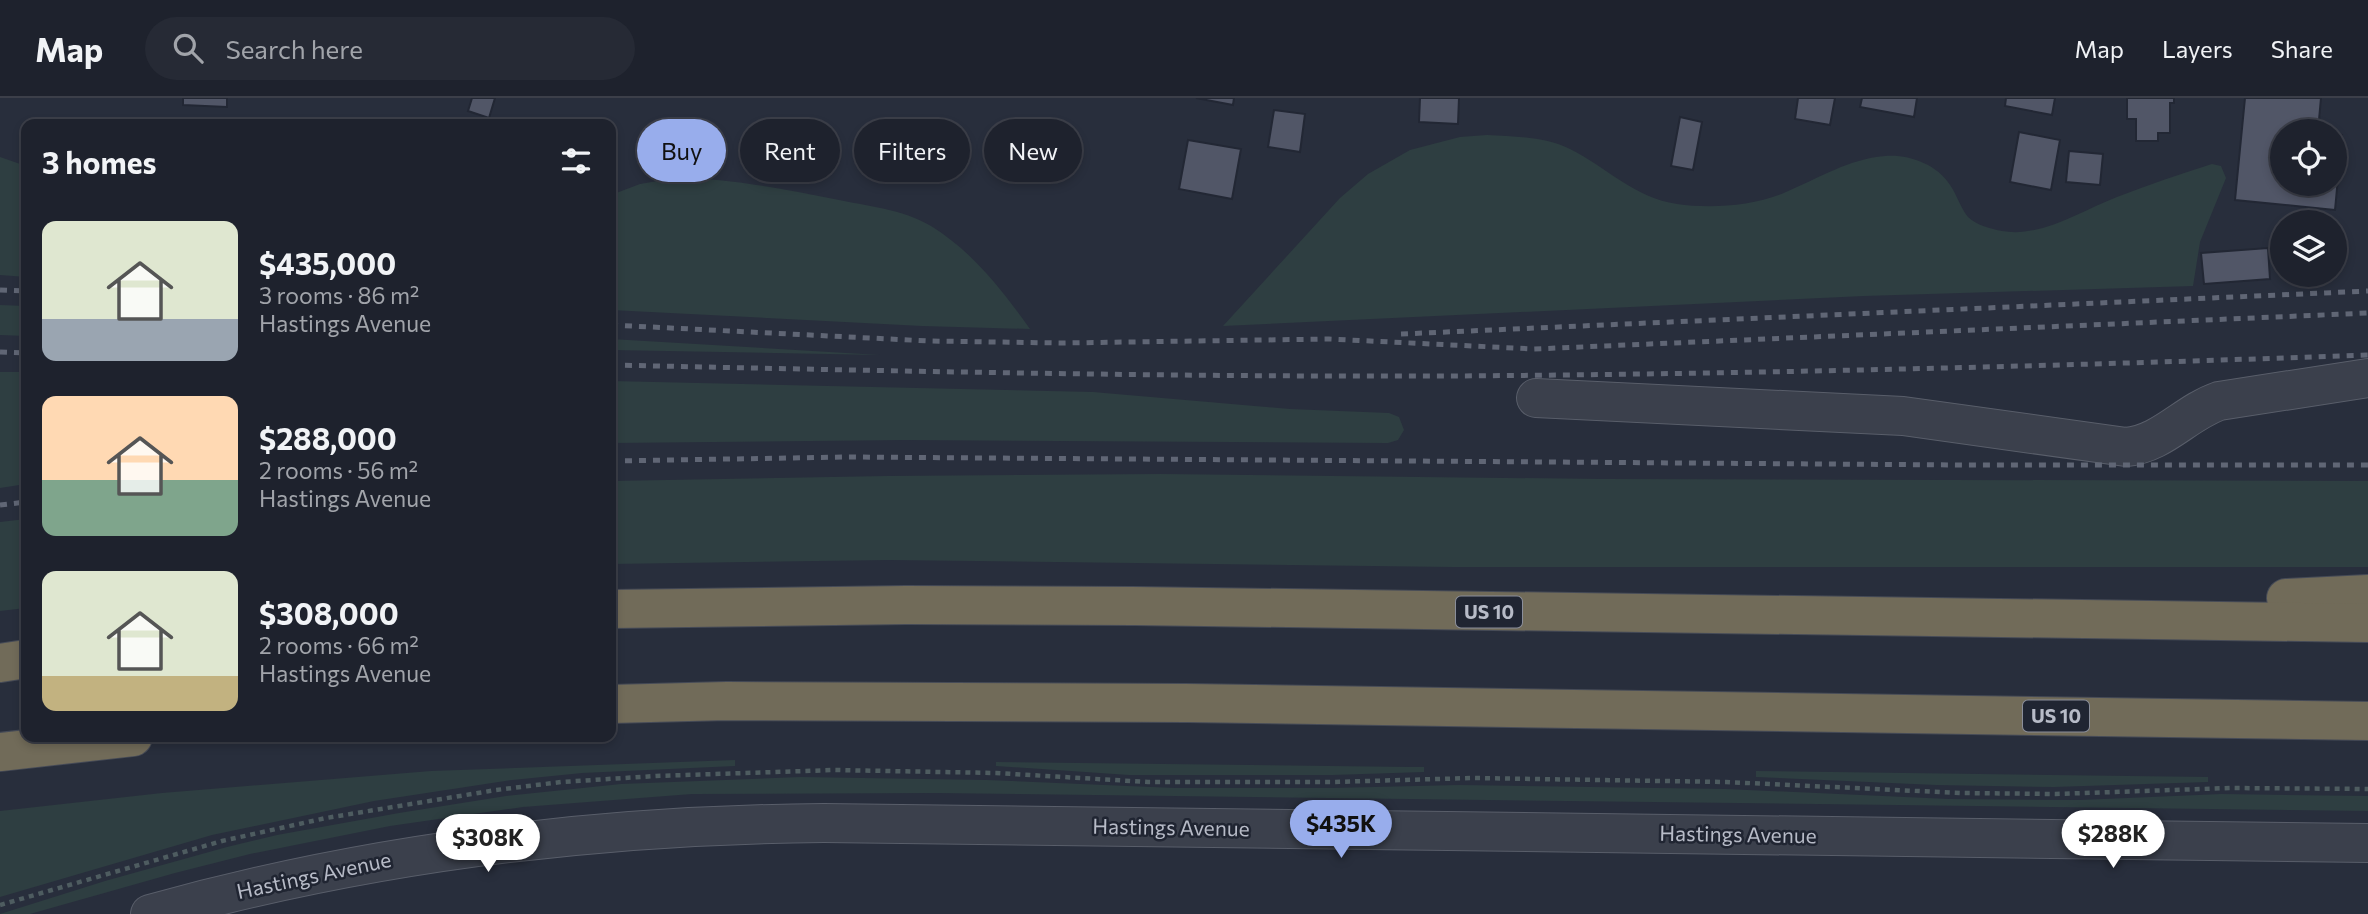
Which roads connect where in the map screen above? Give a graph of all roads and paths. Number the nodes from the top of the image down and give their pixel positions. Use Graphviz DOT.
graph roads {
  1 [pos="2368,378"];
  2 [pos="1536,398"];
  3 [pos="2368,594"];
  4 [pos="616,609"];
  5 [pos="1953,618"];
  6 [pos="2368,623"];
  7 [pos="21,660"];
  8 [pos="0,663"];
  9 [pos="616,704"];
  10 [pos="2368,721"];
  11 [pos="89,742"];
  12 [pos="0,752"];
  13 [pos="2368,844"];
  14 [pos="150,914"];
  1 -- 2 [label="street"];
  3 -- 5 [label="highway"];
  4 -- 5 [label="highway, US 10"];
  5 -- 6 [label="highway, US 10"];
  7 -- 8 [label="highway"];
  9 -- 10 [label="highway, US 10"];
  11 -- 12 [label="highway"];
  13 -- 14 [label="street, Hastings Avenue"];
}
